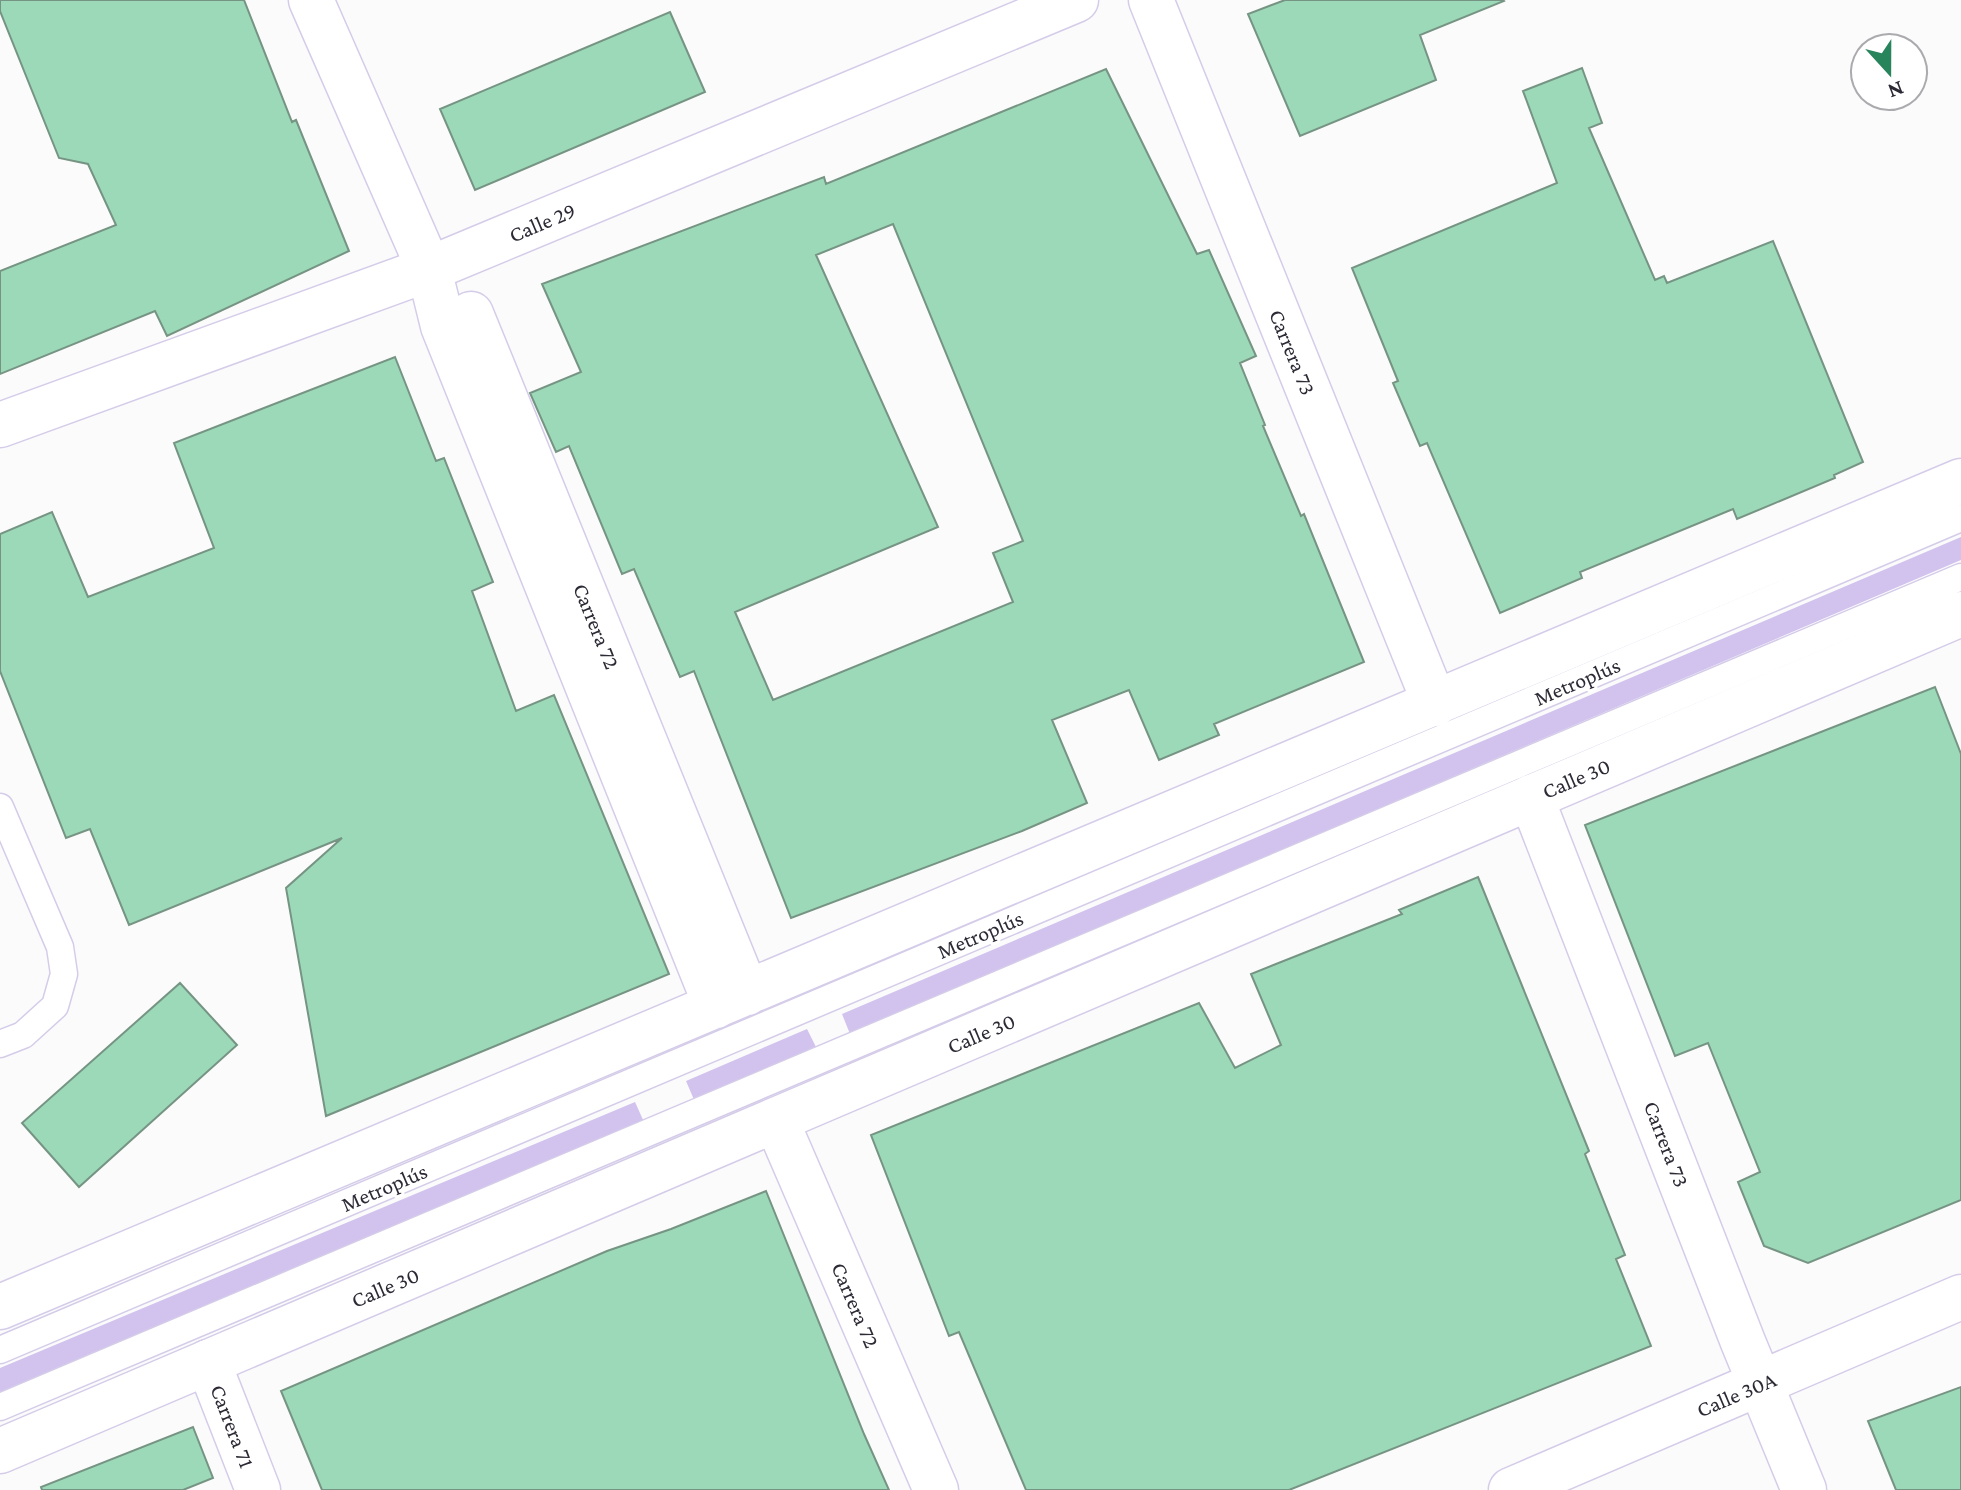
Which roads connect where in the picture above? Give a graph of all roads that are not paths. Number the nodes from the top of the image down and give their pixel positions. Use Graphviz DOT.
graph roads {
  1 [pos="311,0"];
  2 [pos="1076,0"];
  3 [pos="1151,0"];
  4 [pos="429,269"];
  5 [pos="0,425"];
  6 [pos="1961,481"];
  7 [pos="1961,518"];
  8 [pos="1961,577"];
  9 [pos="1961,614"];
  10 [pos="1435,704"];
  11 [pos="1531,797"];
  12 [pos="0,807"];
  13 [pos="732,1000"];
  14 [pos="0,1044"];
  15 [pos="776,1120"];
  16 [pos="1961,1297"];
  17 [pos="0,1307"];
  18 [pos="0,1350"];
  19 [pos="208,1362"];
  20 [pos="1760,1384"];
  21 [pos="0,1407"];
  22 [pos="0,1451"];
  23 [pos="258,1490"];
  24 [pos="936,1490"];
  25 [pos="1511,1490"];
  26 [pos="1804,1490"];
  1 -- 4 [label="street, Carrera 72"];
  2 -- 4 [label="street, Calle 29"];
  3 -- 10 [label="street, Carrera 73"];
  4 -- 5 [label="street, Calle 29"];
  4 -- 13 [label="street, Carrera 72"];
  6 -- 10 [label="street"];
  7 -- 18 [label="lane, Metroplús"];
  8 -- 21 [label="lane"];
  9 -- 11 [label="street, Calle 30"];
  10 -- 13 [label="street"];
  11 -- 15 [label="street, Calle 30"];
  11 -- 20 [label="street, Carrera 73"];
  12 -- 14 [label="lane"];
  13 -- 17 [label="street"];
  15 -- 19 [label="street, Calle 30"];
  15 -- 24 [label="street, Carrera 72"];
  16 -- 20 [label="street, Calle 30A"];
  19 -- 22 [label="street, Calle 30"];
  19 -- 23 [label="street, Carrera 71"];
  20 -- 25 [label="street, Calle 30A"];
  20 -- 26 [label="street, Carrera 73"];
}
